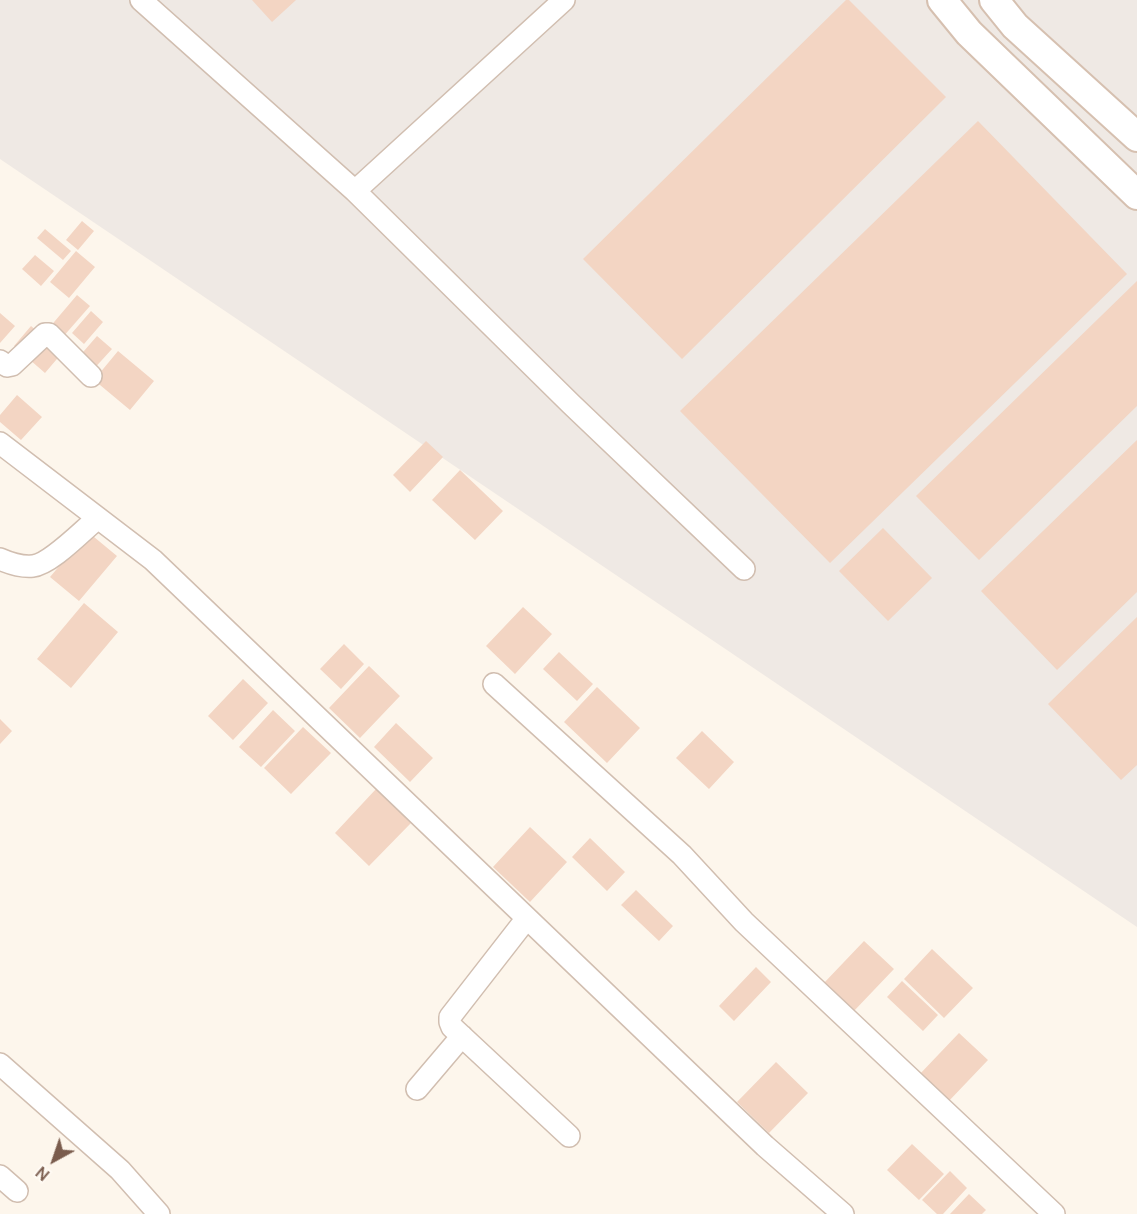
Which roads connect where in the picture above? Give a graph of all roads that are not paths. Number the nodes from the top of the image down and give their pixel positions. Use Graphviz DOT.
graph roads {
  1 [pos="141,0"];
  2 [pos="564,0"];
  3 [pos="942,0"];
  4 [pos="994,0"];
  5 [pos="1137,137"];
  6 [pos="355,191"];
  7 [pos="1137,195"];
  8 [pos="0,361"];
  9 [pos="92,375"];
  10 [pos="0,443"];
  11 [pos="98,518"];
  12 [pos="0,559"];
  13 [pos="744,569"];
  14 [pos="494,684"];
  15 [pos="527,918"];
  16 [pos="462,1036"];
  17 [pos="0,1064"];
  18 [pos="417,1089"];
  19 [pos="569,1136"];
  20 [pos="0,1176"];
  21 [pos="17,1191"];
  22 [pos="159,1214"];
  23 [pos="843,1214"];
  24 [pos="1054,1214"];
  1 -- 6 [label="street"];
  2 -- 6 [label="street"];
  3 -- 7 [label="street"];
  4 -- 5 [label="street"];
  6 -- 13 [label="street"];
  8 -- 9 [label="street"];
  10 -- 11 [label="street"];
  11 -- 12 [label="street"];
  11 -- 15 [label="street"];
  14 -- 24 [label="street"];
  15 -- 16 [label="street"];
  15 -- 23 [label="street"];
  16 -- 18 [label="street"];
  16 -- 19 [label="street"];
  17 -- 22 [label="street"];
  20 -- 21 [label="street"];
}
